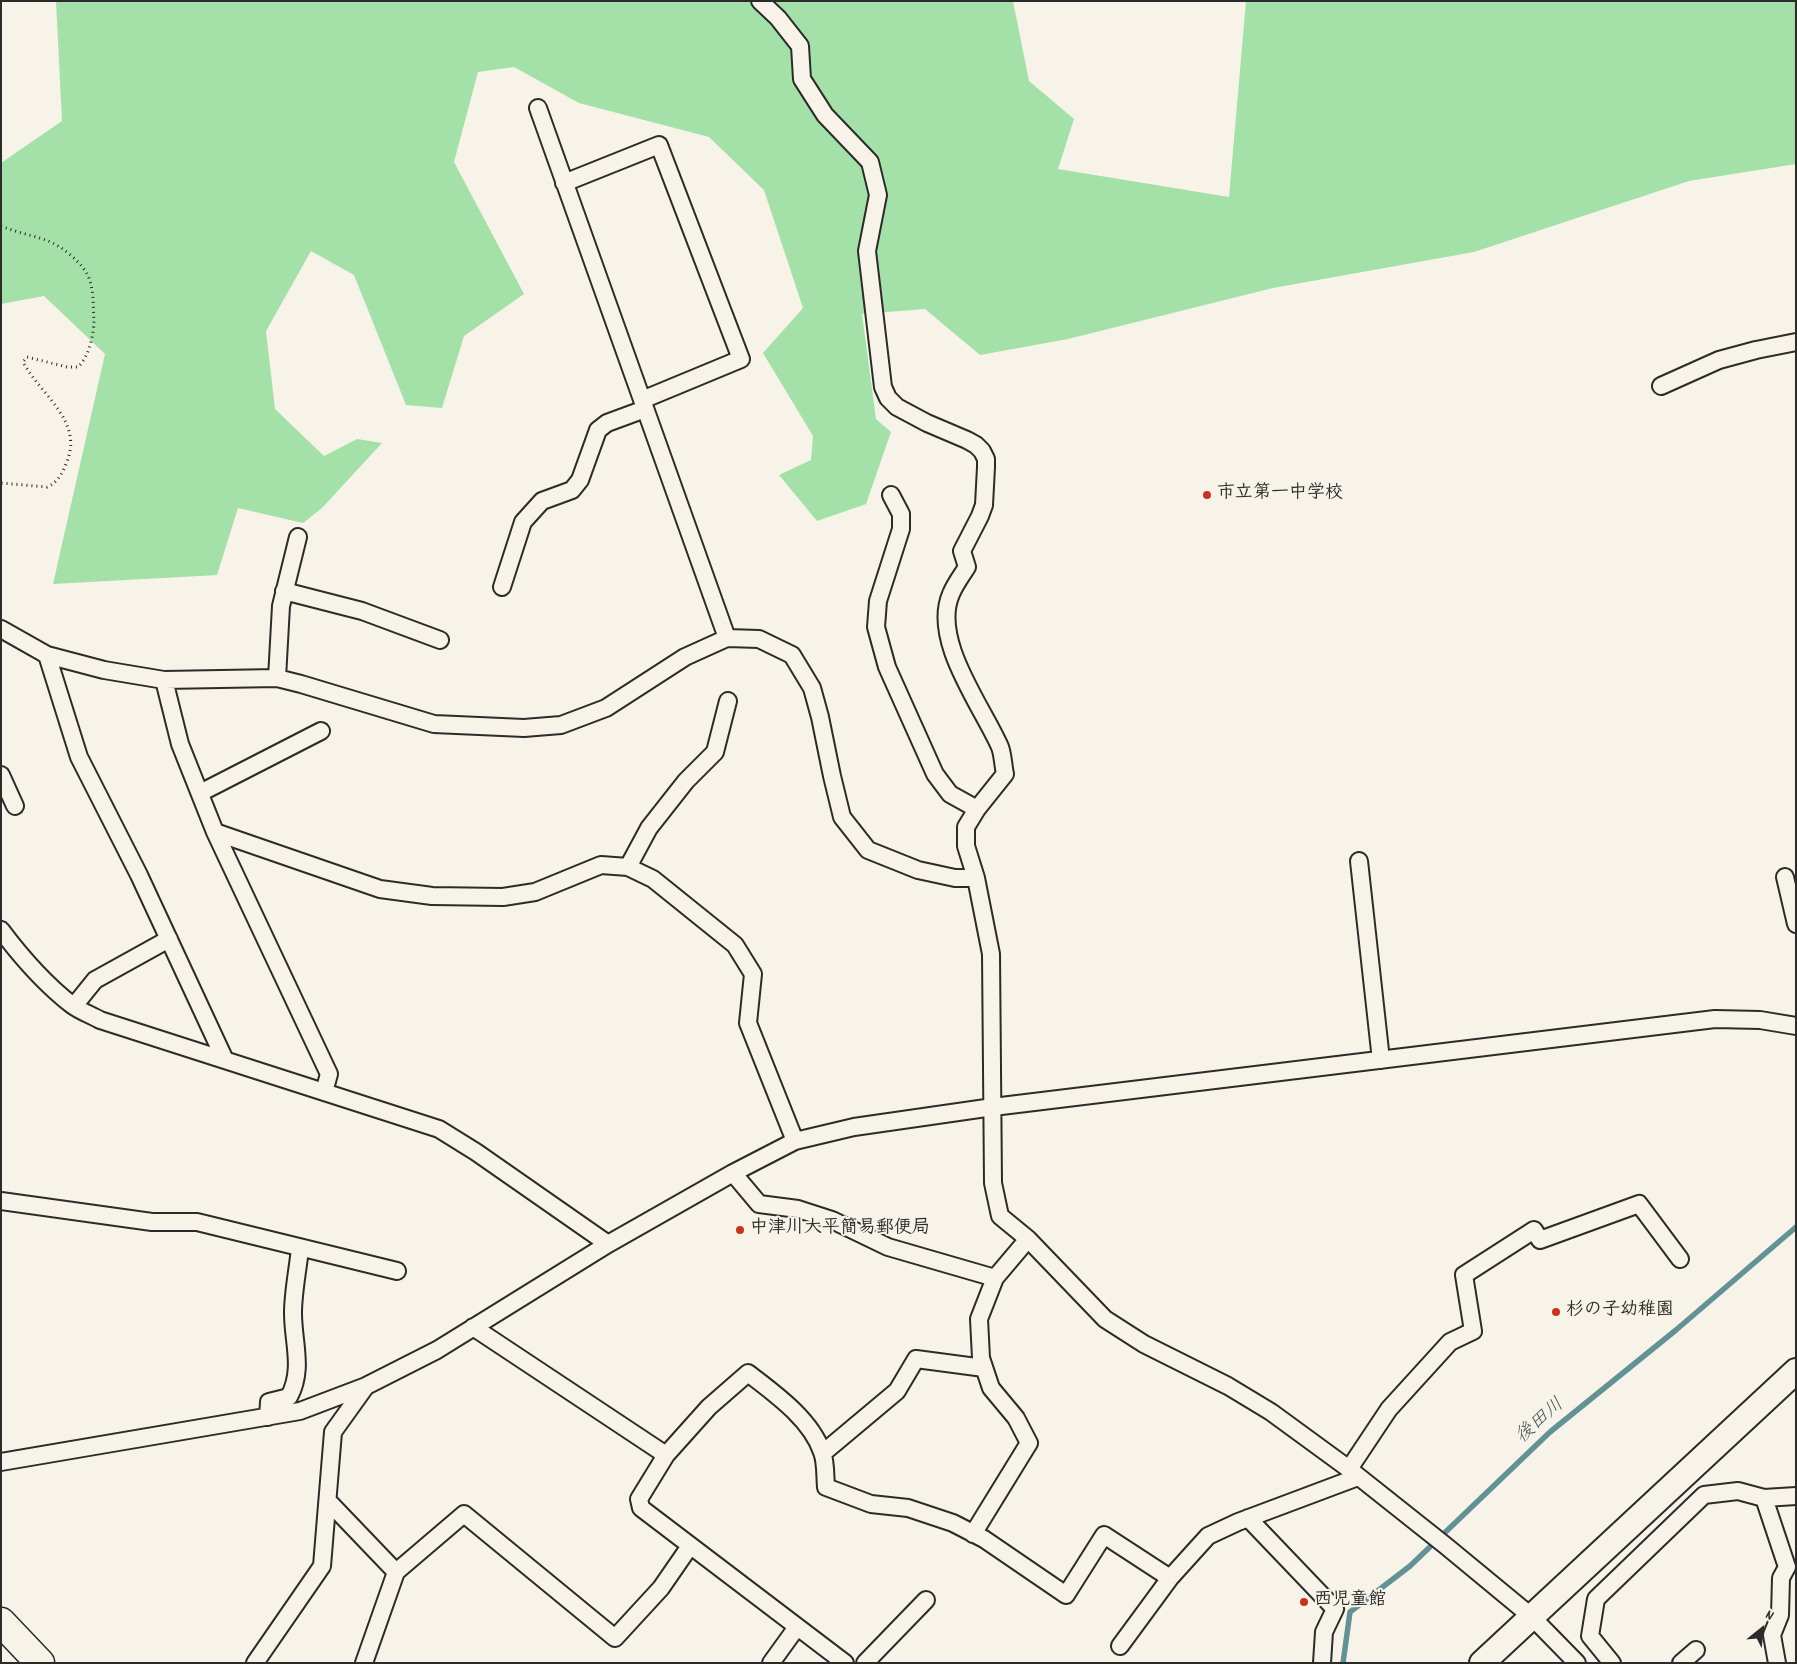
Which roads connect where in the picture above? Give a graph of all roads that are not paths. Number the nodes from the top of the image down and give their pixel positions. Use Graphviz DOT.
graph roads {
  1 [pos="760,1"];
  2 [pos="538,108"];
  3 [pos="564,183"];
  4 [pos="1796,342"];
  5 [pos="1661,386"];
  6 [pos="644,404"];
  7 [pos="891,495"];
  8 [pos="298,537"];
  9 [pos="502,587"];
  10 [pos="284,591"];
  11 [pos="1,629"];
  12 [pos="727,638"];
  13 [pos="440,640"];
  14 [pos="47,655"];
  15 [pos="277,678"];
  16 [pos="164,680"];
  17 [pos="728,701"];
  18 [pos="321,731"];
  19 [pos="1,775"];
  20 [pos="200,793"];
  21 [pos="15,806"];
  22 [pos="977,809"];
  23 [pos="215,832"];
  24 [pos="1360,861"];
  25 [pos="628,867"];
  26 [pos="1785,877"];
  27 [pos="976,878"];
  28 [pos="1796,924"];
  29 [pos="1,930"];
  30 [pos="169,939"];
  31 [pos="74,1006"];
  32 [pos="1796,1026"];
  33 [pos="225,1060"];
  34 [pos="1381,1060"];
  35 [pos="324,1092"];
  36 [pos="993,1107"];
  37 [pos="794,1141"];
  38 [pos="733,1173"];
  39 [pos="1,1201"];
  40 [pos="1028,1240"];
  41 [pos="608,1244"];
  42 [pos="300,1248"];
  43 [pos="1680,1259"];
  44 [pos="397,1271"];
  45 [pos="995,1278"];
  46 [pos="473,1327"];
  47 [pos="984,1368"];
  48 [pos="1796,1371"];
  49 [pos="366,1386"];
  50 [pos="268,1416"];
  51 [pos="823,1453"];
  52 [pos="666,1454"];
  53 [pos="1,1462"];
  54 [pos="1354,1473"];
  55 [pos="1796,1496"];
  56 [pos="1764,1498"];
  57 [pos="328,1502"];
  58 [pos="1248,1518"];
  59 [pos="973,1534"];
  60 [pos="690,1546"];
  61 [pos="396,1572"];
  62 [pos="1170,1578"];
  63 [pos="926,1600"];
  64 [pos="1532,1617"];
  65 [pos="1,1622"];
  66 [pos="797,1627"];
  67 [pos="1120,1646"];
  68 [pos="1696,1650"];
  69 [pos="40,1663"];
  70 [pos="255,1663"];
  71 [pos="364,1663"];
  72 [pos="770,1663"];
  73 [pos="845,1663"];
  74 [pos="865,1663"];
  75 [pos="1322,1663"];
  76 [pos="1482,1663"];
  77 [pos="1578,1663"];
  78 [pos="1612,1663"];
  79 [pos="1681,1663"];
  80 [pos="1777,1663"];
  1 -- 22 [label="street"];
  2 -- 3 [label="street"];
  3 -- 6 [label="street"];
  3 -- 6 [label="street"];
  4 -- 5 [label="street"];
  6 -- 9 [label="street"];
  6 -- 12 [label="street"];
  7 -- 22 [label="street"];
  8 -- 10 [label="street"];
  10 -- 13 [label="street"];
  10 -- 15 [label="street"];
  11 -- 14 [label="street"];
  12 -- 15 [label="street"];
  12 -- 27 [label="street"];
  14 -- 16 [label="street"];
  14 -- 30 [label="street"];
  15 -- 16 [label="street"];
  16 -- 20 [label="street"];
  17 -- 25 [label="street"];
  18 -- 20 [label="street"];
  19 -- 21 [label="street"];
  20 -- 23 [label="street"];
  22 -- 27 [label="street"];
  23 -- 25 [label="street"];
  23 -- 35 [label="street"];
  24 -- 34 [label="street"];
  25 -- 37 [label="street"];
  26 -- 28 [label="street"];
  27 -- 36 [label="street"];
  29 -- 31 [label="street"];
  30 -- 31 [label="street"];
  30 -- 33 [label="street"];
  31 -- 33 [label="street"];
  32 -- 34 [label="street"];
  33 -- 35 [label="street"];
  34 -- 36 [label="street"];
  35 -- 41 [label="street"];
  36 -- 37 [label="street"];
  36 -- 40 [label="street"];
  37 -- 38 [label="street"];
  38 -- 41 [label="street"];
  38 -- 45 [label="street"];
  39 -- 42 [label="street"];
  40 -- 45 [label="street"];
  40 -- 54 [label="street"];
  41 -- 46 [label="street"];
  42 -- 44 [label="street"];
  42 -- 50 [label="street"];
  43 -- 54 [label="street"];
  45 -- 47 [label="street"];
  46 -- 49 [label="street"];
  46 -- 52 [label="street"];
  47 -- 51 [label="street"];
  47 -- 59 [label="street"];
  48 -- 64 [label="street"];
  49 -- 50 [label="street"];
  49 -- 57 [label="street"];
  50 -- 53 [label="street"];
  51 -- 52 [label="street"];
  51 -- 59 [label="street"];
  52 -- 60 [label="street"];
  54 -- 58 [label="street"];
  54 -- 64 [label="street"];
  55 -- 56 [label="street"];
  56 -- 78 [label="street"];
  56 -- 80 [label="street"];
  57 -- 61 [label="street"];
  57 -- 70 [label="street"];
  58 -- 62 [label="street"];
  58 -- 75 [label="street"];
  59 -- 62 [label="street"];
  60 -- 61 [label="street"];
  60 -- 66 [label="street"];
  61 -- 71 [label="street"];
  62 -- 67 [label="street"];
  63 -- 74 [label="street"];
  64 -- 76 [label="street"];
  64 -- 77 [label="street"];
  65 -- 69 [label="highway"];
  66 -- 72 [label="street"];
  66 -- 73 [label="street"];
  68 -- 79 [label="street"];
}
